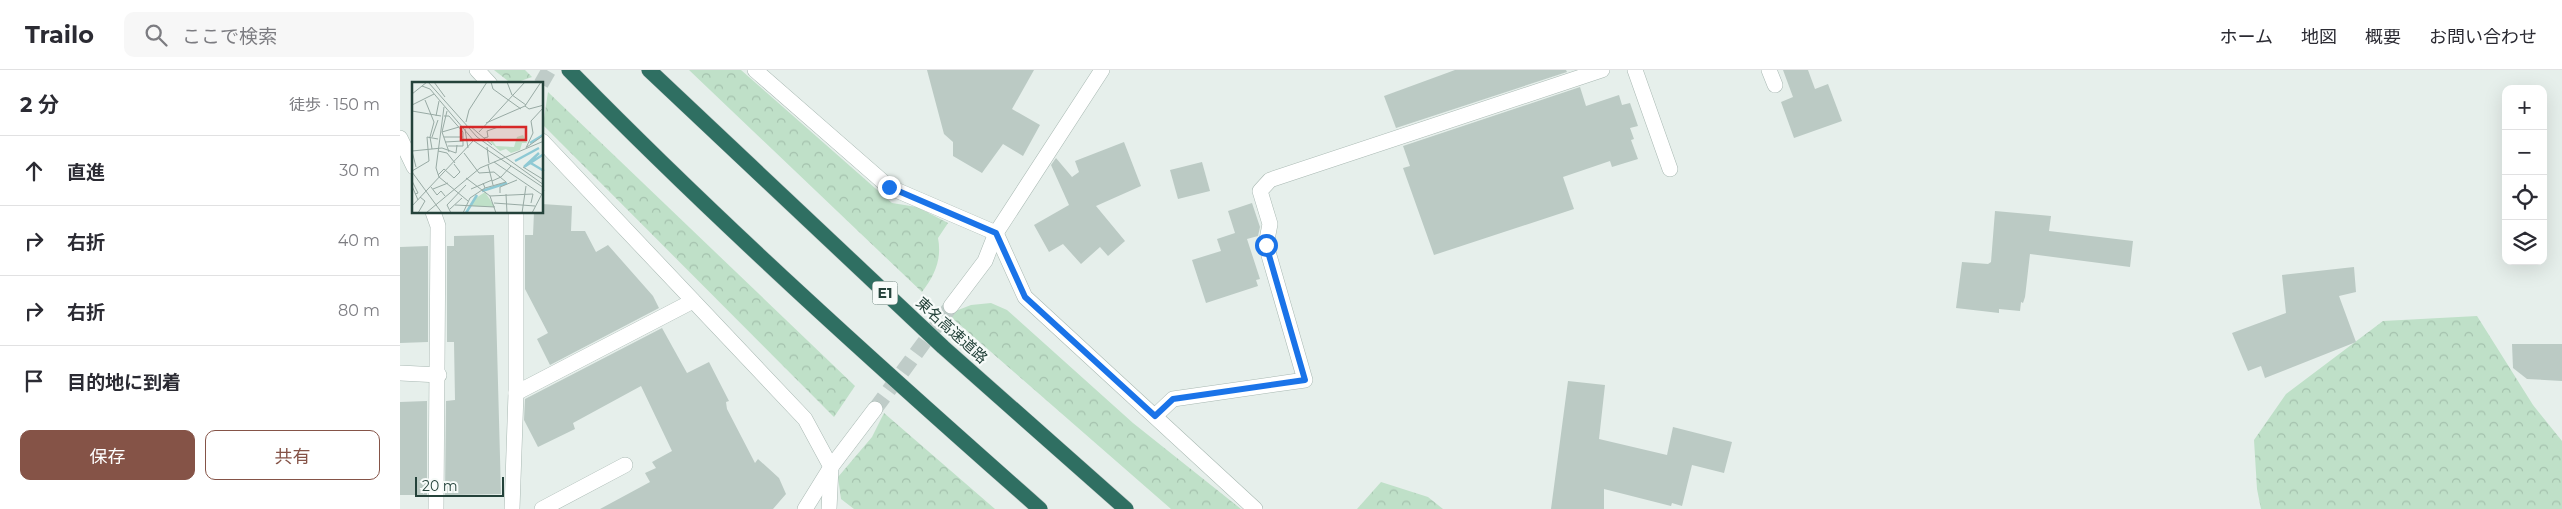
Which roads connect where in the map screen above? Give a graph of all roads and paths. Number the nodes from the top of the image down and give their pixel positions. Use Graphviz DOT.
graph roads {
  1 [pos="477,70"];
  2 [pos="569,70"];
  3 [pos="649,70"];
  4 [pos="755,70"];
  5 [pos="1102,70"];
  6 [pos="1602,70"];
  7 [pos="1635,70"];
  8 [pos="1769,70"];
  9 [pos="488,82"];
  10 [pos="1775,85"];
  11 [pos="400,138"];
  12 [pos="544,143"];
  13 [pos="412,163"];
  14 [pos="1670,169"];
  15 [pos="434,214"];
  16 [pos="516,214"];
  17 [pos="996,233"];
  18 [pos="693,302"];
  19 [pos="951,306"];
  20 [pos="400,373"];
  21 [pos="439,375"];
  22 [pos="516,393"];
  23 [pos="875,409"];
  24 [pos="1155,416"];
  25 [pos="625,465"];
  26 [pos="831,467"];
  27 [pos="436,509"];
  28 [pos="512,509"];
  29 [pos="542,509"];
  30 [pos="805,509"];
  31 [pos="829,509"];
  32 [pos="1040,509"];
  33 [pos="1126,509"];
  34 [pos="1255,509"];
  1 -- 9 [label="street"];
  2 -- 32 [label="highway"];
  3 -- 33 [label="highway, 東名高速道路 / E1"];
  4 -- 17 [label="street"];
  5 -- 17 [label="street"];
  6 -- 24 [label="street"];
  7 -- 14 [label="street"];
  8 -- 10 [label="street"];
  11 -- 13 [label="street"];
  12 -- 18 [label="street"];
  15 -- 21 [label="street"];
  16 -- 22 [label="street"];
  17 -- 19 [label="street"];
  17 -- 24 [label="street"];
  18 -- 22 [label="street"];
  18 -- 26 [label="street"];
  20 -- 21 [label="street"];
  21 -- 27 [label="street"];
  22 -- 28 [label="street"];
  23 -- 26 [label="street"];
  24 -- 34 [label="street"];
  25 -- 29 [label="street"];
  26 -- 30 [label="street"];
  26 -- 31 [label="street"];
}
